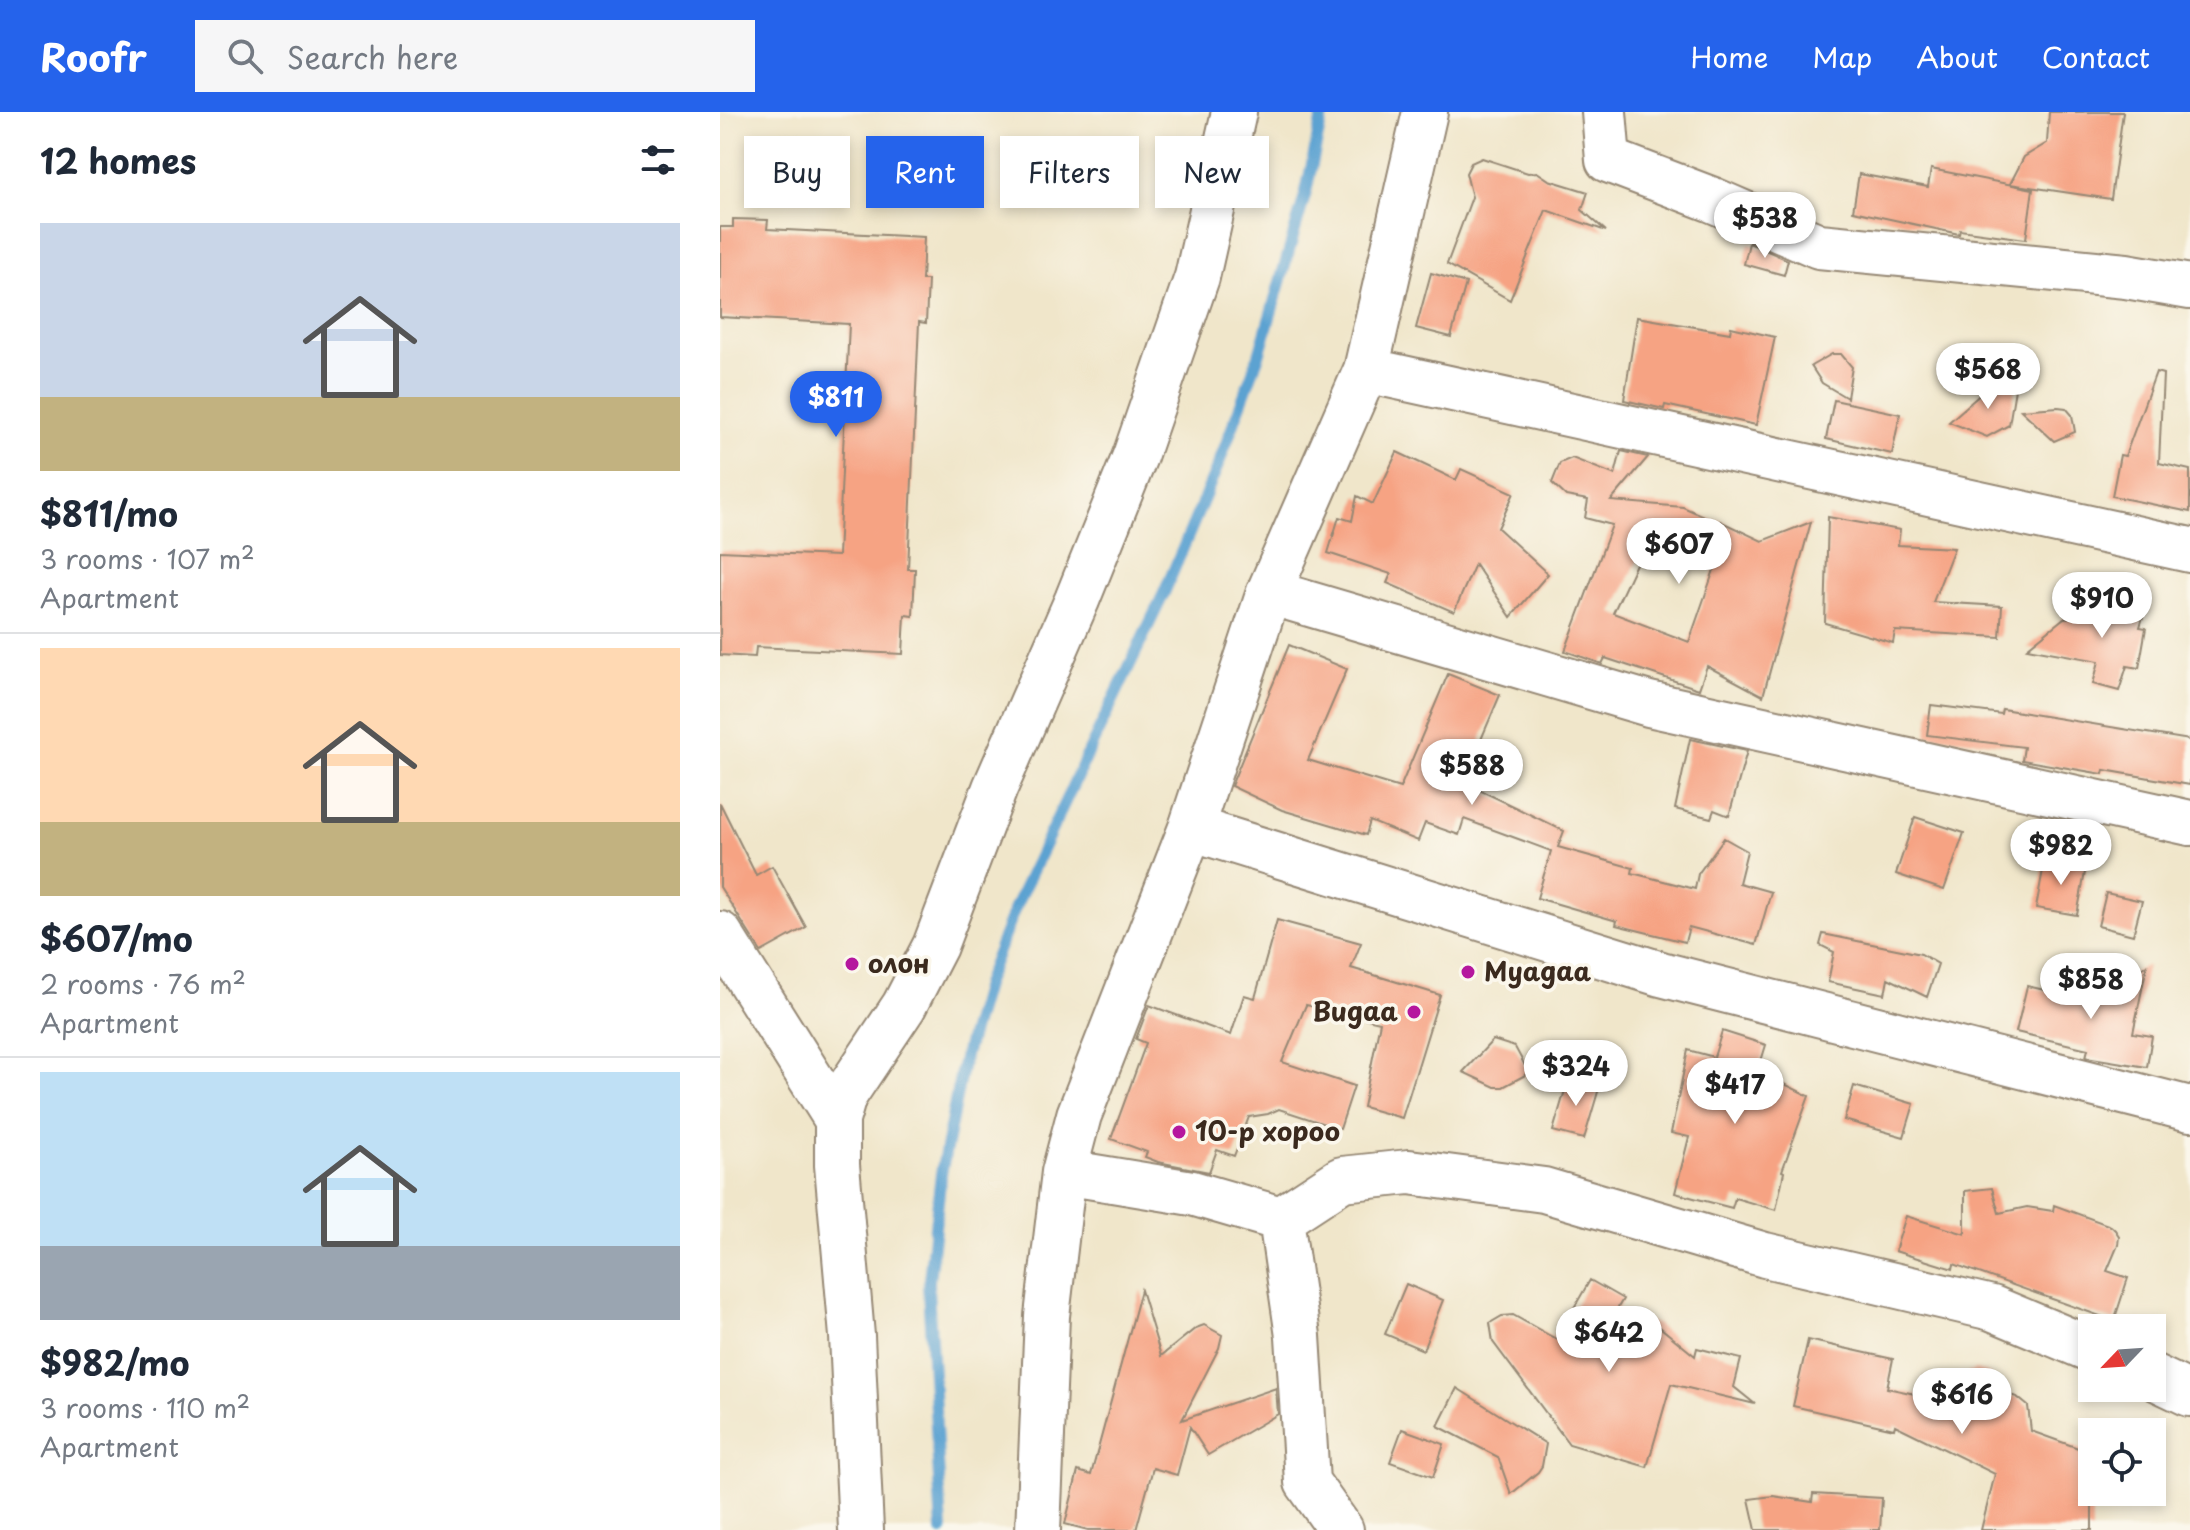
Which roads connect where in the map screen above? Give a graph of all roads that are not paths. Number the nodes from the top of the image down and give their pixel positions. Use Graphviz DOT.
graph roads {
  1 [pos="1234,112"];
  2 [pos="1425,112"];
  3 [pos="1604,112"];
  4 [pos="2190,287"];
  5 [pos="1366,370"];
  6 [pos="2190,550"];
  7 [pos="1269,592"];
  8 [pos="2190,823"];
  9 [pos="1191,828"];
  10 [pos="720,934"];
  11 [pos="2190,1109"];
  12 [pos="837,1120"];
  13 [pos="1064,1172"];
  14 [pos="1281,1219"];
  15 [pos="2078,1344"];
  16 [pos="2166,1383"];
  17 [pos="2190,1394"];
  18 [pos="861,1530"];
  19 [pos="1038,1530"];
  20 [pos="1341,1530"];
  1 -- 12 [label="street"];
  2 -- 5 [label="street"];
  3 -- 4 [label="street"];
  5 -- 6 [label="street"];
  5 -- 7 [label="street"];
  7 -- 8 [label="street"];
  7 -- 9 [label="street"];
  9 -- 11 [label="street"];
  9 -- 13 [label="street"];
  10 -- 12 [label="street"];
  12 -- 18 [label="street"];
  13 -- 14 [label="street"];
  13 -- 19 [label="street"];
  14 -- 15 [label="street"];
  14 -- 20 [label="street"];
  16 -- 17 [label="street"];
}
